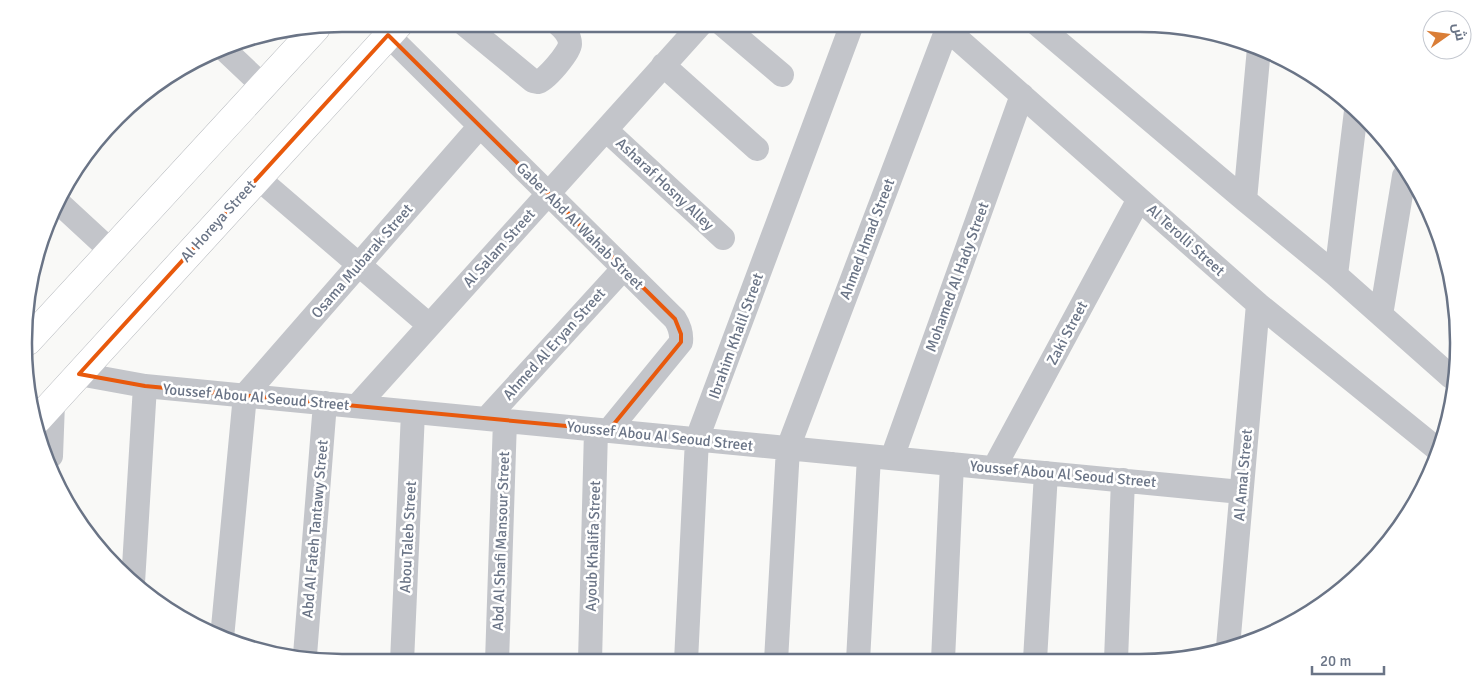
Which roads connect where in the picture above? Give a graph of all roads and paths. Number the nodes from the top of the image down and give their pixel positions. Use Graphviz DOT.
graph roads {
  1 [pos="391,32"];
  2 [pos="395,32"];
  3 [pos="474,32"];
  4 [pos="565,32"];
  5 [pos="694,32"];
  6 [pos="731,32"];
  7 [pos="849,32"];
  8 [pos="942,32"];
  9 [pos="951,32"];
  10 [pos="1046,32"];
  11 [pos="310,34"];
  12 [pos="229,54"];
  13 [pos="1258,56"];
  14 [pos="663,65"];
  15 [pos="782,75"];
  16 [pos="263,86"];
  17 [pos="1022,95"];
  18 [pos="1355,120"];
  19 [pos="480,126"];
  20 [pos="606,130"];
  21 [pos="757,149"];
  22 [pos="258,178"];
  23 [pos="1403,180"];
  24 [pos="548,194"];
  25 [pos="1139,199"];
  26 [pos="1245,200"];
  27 [pos="64,208"];
  28 [pos="723,238"];
  29 [pos="111,251"];
  30 [pos="359,265"];
  31 [pos="623,269"];
  32 [pos="1336,275"];
  33 [pos="1258,304"];
  34 [pos="1380,314"];
  35 [pos="429,325"];
  36 [pos="32,336"];
  37 [pos="79,374"];
  38 [pos="1448,374"];
  39 [pos="145,386"];
  40 [pos="245,396"];
  41 [pos="325,403"];
  42 [pos="357,406"];
  43 [pos="46,411"];
  44 [pos="413,412"];
  45 [pos="495,420"];
  46 [pos="603,430"];
  47 [pos="697,439"];
  48 [pos="50,445"];
  49 [pos="1432,445"];
  50 [pos="788,448"];
  51 [pos="880,457"];
  52 [pos="952,464"];
  53 [pos="994,468"];
  54 [pos="1046,473"];
  55 [pos="1123,480"];
  56 [pos="1241,492"];
  57 [pos="134,572"];
  58 [pos="223,629"];
  59 [pos="1229,640"];
  60 [pos="305,651"];
  61 [pos="402,654"];
  62 [pos="497,654"];
  63 [pos="590,654"];
  64 [pos="686,654"];
  65 [pos="776,654"];
  66 [pos="859,654"];
  67 [pos="943,654"];
  68 [pos="1035,654"];
  69 [pos="1116,654"];
  1 -- 22 [label="main road, Al Horeya Street"];
  2 -- 19 [label="street, Gaber Abd Al Wahab Street"];
  3 -- 4 [label="street"];
  5 -- 14 [label="street, Al Salam Street"];
  6 -- 15 [label="street"];
  7 -- 47 [label="street, Ibrahim Khalil Street"];
  8 -- 50 [label="street, Ahmed Hmad Street"];
  9 -- 17 [label="street, Al Terolli Street"];
  10 -- 26 [label="street"];
  11 -- 16 [label="main road"];
  12 -- 16 [label="street"];
  13 -- 26 [label="street"];
  14 -- 20 [label="street, Al Salam Street"];
  14 -- 21 [label="street"];
  16 -- 29 [label="main road"];
  17 -- 25 [label="street, Al Terolli Street"];
  17 -- 51 [label="street, Mohamed Al Hady Street"];
  18 -- 32 [label="street"];
  19 -- 24 [label="street, Gaber Abd Al Wahab Street"];
  19 -- 30 [label="street, Osama Mubarak Street"];
  20 -- 24 [label="street, Al Salam Street"];
  20 -- 28 [label="street, Asharaf Hosny Alley"];
  22 -- 30 [label="street"];
  22 -- 37 [label="main road, Al Horeya Street"];
  23 -- 34 [label="street"];
  24 -- 31 [label="street, Gaber Abd Al Wahab Street"];
  24 -- 35 [label="street, Al Salam Street"];
  25 -- 33 [label="street, Al Terolli Street"];
  25 -- 53 [label="street, Zaki Street"];
  26 -- 32 [label="street"];
  27 -- 29 [label="street"];
  29 -- 36 [label="main road"];
  30 -- 35 [label="street"];
  30 -- 40 [label="street, Osama Mubarak Street"];
  31 -- 45 [label="street, Ahmed Al Eryan Street"];
  31 -- 46 [label="street, Gaber Abd Al Wahab Street"];
  32 -- 34 [label="street"];
  33 -- 49 [label="street, Al Terolli Street"];
  33 -- 56 [label="street, Al Amal Street"];
  34 -- 38 [label="street"];
  35 -- 42 [label="street, Al Salam Street"];
  37 -- 39 [label="street, Youssef Abou Al Seoud Street"];
  37 -- 43 [label="main road, Al Horeya Street"];
  39 -- 40 [label="street, Youssef Abou Al Seoud Street"];
  39 -- 57 [label="street"];
  40 -- 41 [label="street, Youssef Abou Al Seoud Street"];
  40 -- 58 [label="street"];
  41 -- 42 [label="street, Youssef Abou Al Seoud Street"];
  41 -- 60 [label="street, Abd Al Fateh Tantawy Street"];
  42 -- 44 [label="street, Youssef Abou Al Seoud Street"];
  43 -- 48 [label="street"];
  44 -- 45 [label="street, Youssef Abou Al Seoud Street"];
  44 -- 61 [label="street, Abou Taleb Street"];
  45 -- 46 [label="street, Youssef Abou Al Seoud Street"];
  45 -- 62 [label="street, Abd Al Shafi Mansour Street"];
  46 -- 47 [label="street, Youssef Abou Al Seoud Street"];
  46 -- 63 [label="street, Ayoub Khalifa Street"];
  47 -- 50 [label="street, Youssef Abou Al Seoud Street"];
  47 -- 64 [label="street, Ibrahim Khalil Street"];
  50 -- 51 [label="street, Youssef Abou Al Seoud Street"];
  50 -- 65 [label="street, Ahmed Hmad Street"];
  51 -- 52 [label="street, Youssef Abou Al Seoud Street"];
  51 -- 66 [label="street, Mohamed Al Hady Street"];
  52 -- 53 [label="street, Youssef Abou Al Seoud Street"];
  52 -- 67 [label="street"];
  53 -- 54 [label="street, Youssef Abou Al Seoud Street"];
  54 -- 55 [label="street, Youssef Abou Al Seoud Street"];
  54 -- 68 [label="street"];
  55 -- 56 [label="street, Youssef Abou Al Seoud Street"];
  55 -- 69 [label="street"];
  56 -- 59 [label="street, Al Amal Street"];
}
